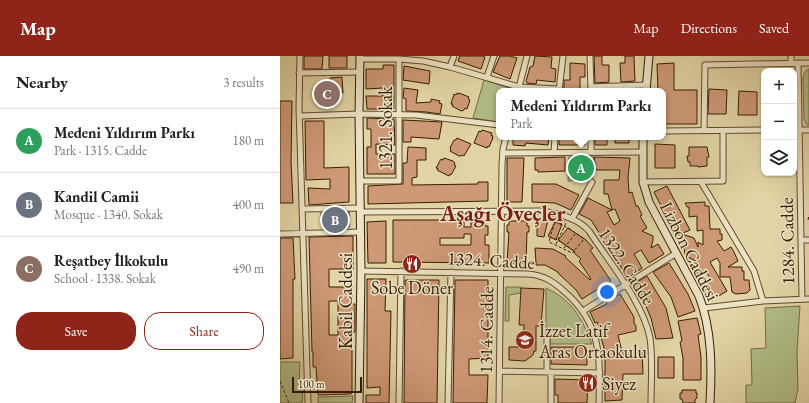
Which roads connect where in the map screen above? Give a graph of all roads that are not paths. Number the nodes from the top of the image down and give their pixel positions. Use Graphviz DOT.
graph roads {
  1 [pos="300,56"];
  2 [pos="454,56"];
  3 [pos="494,56"];
  4 [pos="527,56"];
  5 [pos="563,56"];
  6 [pos="590,56"];
  7 [pos="645,56"];
  8 [pos="649,56"];
  9 [pos="652,56"];
  10 [pos="791,56"];
  11 [pos="360,57"];
  12 [pos="415,58"];
  13 [pos="399,59"];
  14 [pos="791,63"];
  15 [pos="798,63"];
  16 [pos="809,63"];
  17 [pos="450,67"];
  18 [pos="359,72"];
  19 [pos="299,74"];
  20 [pos="487,77"];
  21 [pos="646,85"];
  22 [pos="515,88"];
  23 [pos="518,88"];
  24 [pos="559,88"];
  25 [pos="590,88"];
  26 [pos="604,88"];
  27 [pos="359,114"];
  28 [pos="399,114"];
  29 [pos="300,116"];
  30 [pos="496,125"];
  31 [pos="666,130"];
  32 [pos="761,130"];
  33 [pos="797,130"];
  34 [pos="809,130"];
  35 [pos="704,131"];
  36 [pos="723,131"];
  37 [pos="505,140"];
  38 [pos="555,140"];
  39 [pos="591,140"];
  40 [pos="643,140"];
  41 [pos="590,152"];
  42 [pos="643,152"];
  43 [pos="503,153"];
  44 [pos="554,153"];
  45 [pos="360,181"];
  46 [pos="592,182"];
  47 [pos="643,182"];
  48 [pos="701,182"];
  49 [pos="303,209"];
  50 [pos="360,210"];
  51 [pos="502,211"];
  52 [pos="572,219"];
  53 [pos="360,232"];
  54 [pos="303,233"];
  55 [pos="280,234"];
  56 [pos="801,240"];
  57 [pos="809,240"];
  58 [pos="675,254"];
  59 [pos="361,271"];
  60 [pos="401,271"];
  61 [pos="451,272"];
  62 [pos="501,273"];
  63 [pos="625,285"];
  64 [pos="802,299"];
  65 [pos="809,299"];
  66 [pos="763,301"];
  67 [pos="704,308"];
  68 [pos="583,311"];
  69 [pos="547,339"];
  70 [pos="500,371"];
  71 [pos="549,372"];
  72 [pos="600,373"];
  73 [pos="308,403"];
  74 [pos="359,403"];
  75 [pos="399,403"];
  76 [pos="448,403"];
  77 [pos="499,403"];
  78 [pos="551,403"];
  79 [pos="599,403"];
  80 [pos="650,403"];
  81 [pos="710,403"];
  1 -- 19 [label="street"];
  2 -- 17 [label="street"];
  3 -- 20 [label="street"];
  4 -- 23 [label="street"];
  5 -- 24 [label="street"];
  6 -- 25 [label="street"];
  7 -- 21 [label="main road"];
  8 -- 21 [label="main road"];
  9 -- 21 [label="main road"];
  10 -- 14 [label="street"];
  11 -- 13 [label="street"];
  11 -- 18 [label="main road, Kabil Caddesi"];
  12 -- 13 [label="street"];
  12 -- 17 [label="street"];
  13 -- 28 [label="street, 1321. Sokak"];
  14 -- 15 [label="street"];
  14 -- 35 [label="street"];
  15 -- 16 [label="street"];
  15 -- 33 [label="street, 1284. Cadde"];
  17 -- 20 [label="street"];
  18 -- 19 [label="street"];
  18 -- 27 [label="main road, Kabil Caddesi"];
  19 -- 29 [label="street"];
  20 -- 22 [label="street"];
  21 -- 26 [label="street"];
  27 -- 28 [label="street"];
  27 -- 29 [label="street"];
  27 -- 45 [label="main road, Kabil Caddesi"];
  28 -- 30 [label="street"];
  28 -- 45 [label="street, 1321. Sokak"];
  29 -- 49 [label="street"];
  31 -- 35 [label="street"];
  32 -- 36 [label="street"];
  33 -- 34 [label="street"];
  33 -- 56 [label="street, 1284. Cadde"];
  35 -- 36 [label="street"];
  36 -- 48 [label="street"];
  37 -- 43 [label="street, 1314. Cadde"];
  38 -- 44 [label="street"];
  39 -- 41 [label="street"];
  40 -- 42 [label="main road, Lizbon Caddesi"];
  41 -- 42 [label="street"];
  41 -- 44 [label="street"];
  42 -- 47 [label="main road, Lizbon Caddesi"];
  43 -- 44 [label="street"];
  43 -- 51 [label="street, 1314. Cadde"];
  45 -- 50 [label="main road, Kabil Caddesi"];
  46 -- 52 [label="street"];
  47 -- 48 [label="street"];
  47 -- 58 [label="main road, Lizbon Caddesi"];
  48 -- 66 [label="street"];
  49 -- 50 [label="street, 1322. Cadde"];
  49 -- 54 [label="street"];
  50 -- 51 [label="street, 1322. Cadde"];
  50 -- 53 [label="main road, Kabil Caddesi"];
  51 -- 52 [label="street, 1322. Cadde"];
  51 -- 62 [label="street, 1314. Cadde"];
  52 -- 63 [label="street, 1322. Cadde"];
  53 -- 54 [label="street"];
  53 -- 59 [label="main road, Kabil Caddesi"];
  54 -- 55 [label="street"];
  54 -- 73 [label="street"];
  56 -- 57 [label="street"];
  56 -- 64 [label="street, 1284. Cadde"];
  58 -- 63 [label="street"];
  58 -- 67 [label="main road, Lizbon Caddesi"];
  59 -- 60 [label="street, 1324. Cadde"];
  59 -- 74 [label="main road, Kabil Caddesi"];
  60 -- 61 [label="street, 1324. Cadde"];
  60 -- 75 [label="street"];
  61 -- 62 [label="street, 1324. Cadde"];
  61 -- 76 [label="street"];
  62 -- 68 [label="street, 1324. Cadde"];
  62 -- 70 [label="street, 1314. Cadde"];
  63 -- 68 [label="street"];
  63 -- 80 [label="street, 1322. Cadde"];
  64 -- 65 [label="street"];
  64 -- 66 [label="street"];
  66 -- 67 [label="street"];
  67 -- 81 [label="main road, Lizbon Caddesi"];
  68 -- 72 [label="street, 1324. Cadde"];
  69 -- 71 [label="street"];
  70 -- 71 [label="street"];
  70 -- 77 [label="street, 1314. Cadde"];
  71 -- 72 [label="street"];
  71 -- 78 [label="street"];
  72 -- 79 [label="street, 1324. Cadde"];
}
